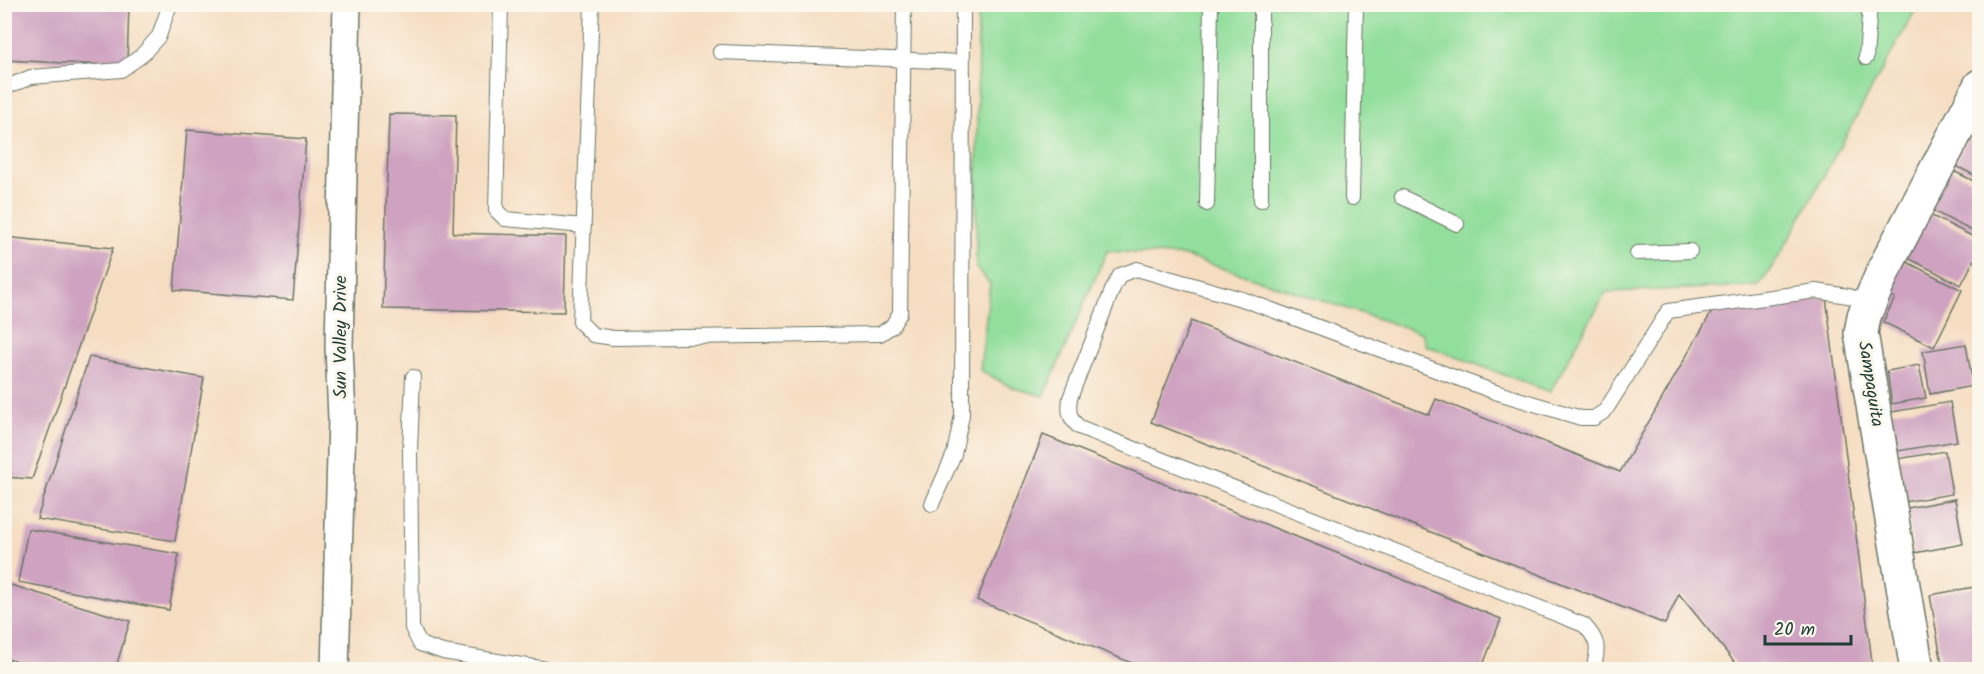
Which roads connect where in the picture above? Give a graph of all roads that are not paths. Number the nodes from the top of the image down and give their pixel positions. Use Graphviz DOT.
graph roads {
  1 [pos="170,4"];
  2 [pos="347,4"];
  3 [pos="501,4"];
  4 [pos="592,4"];
  5 [pos="904,4"];
  6 [pos="963,4"];
  7 [pos="1211,4"];
  8 [pos="1261,4"];
  9 [pos="1356,4"];
  10 [pos="1870,4"];
  11 [pos="720,52"];
  12 [pos="1866,58"];
  13 [pos="904,60"];
  14 [pos="962,62"];
  15 [pos="1980,86"];
  16 [pos="4,88"];
  17 [pos="1402,197"];
  18 [pos="1352,198"];
  19 [pos="1261,200"];
  20 [pos="1207,204"];
  21 [pos="1457,224"];
  22 [pos="584,226"];
  23 [pos="1690,251"];
  24 [pos="1637,253"];
  25 [pos="1869,302"];
  26 [pos="413,377"];
  27 [pos="932,504"];
  28 [pos="335,669"];
  29 [pos="553,669"];
  30 [pos="1593,669"];
  31 [pos="1917,669"];
  1 -- 16 [label="lane"];
  2 -- 28 [label="street, Sun Valley Drive"];
  3 -- 22 [label="lane"];
  4 -- 22 [label="lane"];
  5 -- 13 [label="lane"];
  6 -- 14 [label="lane"];
  7 -- 20 [label="lane"];
  8 -- 19 [label="lane"];
  9 -- 18 [label="lane"];
  10 -- 12 [label="lane"];
  11 -- 13 [label="lane"];
  13 -- 14 [label="lane"];
  13 -- 22 [label="lane"];
  14 -- 27 [label="lane"];
  15 -- 25 [label="street, Sampaguita"];
  17 -- 21 [label="lane"];
  23 -- 24 [label="lane"];
  25 -- 30 [label="lane"];
  25 -- 31 [label="street, Sampaguita"];
  26 -- 29 [label="lane"];
}
